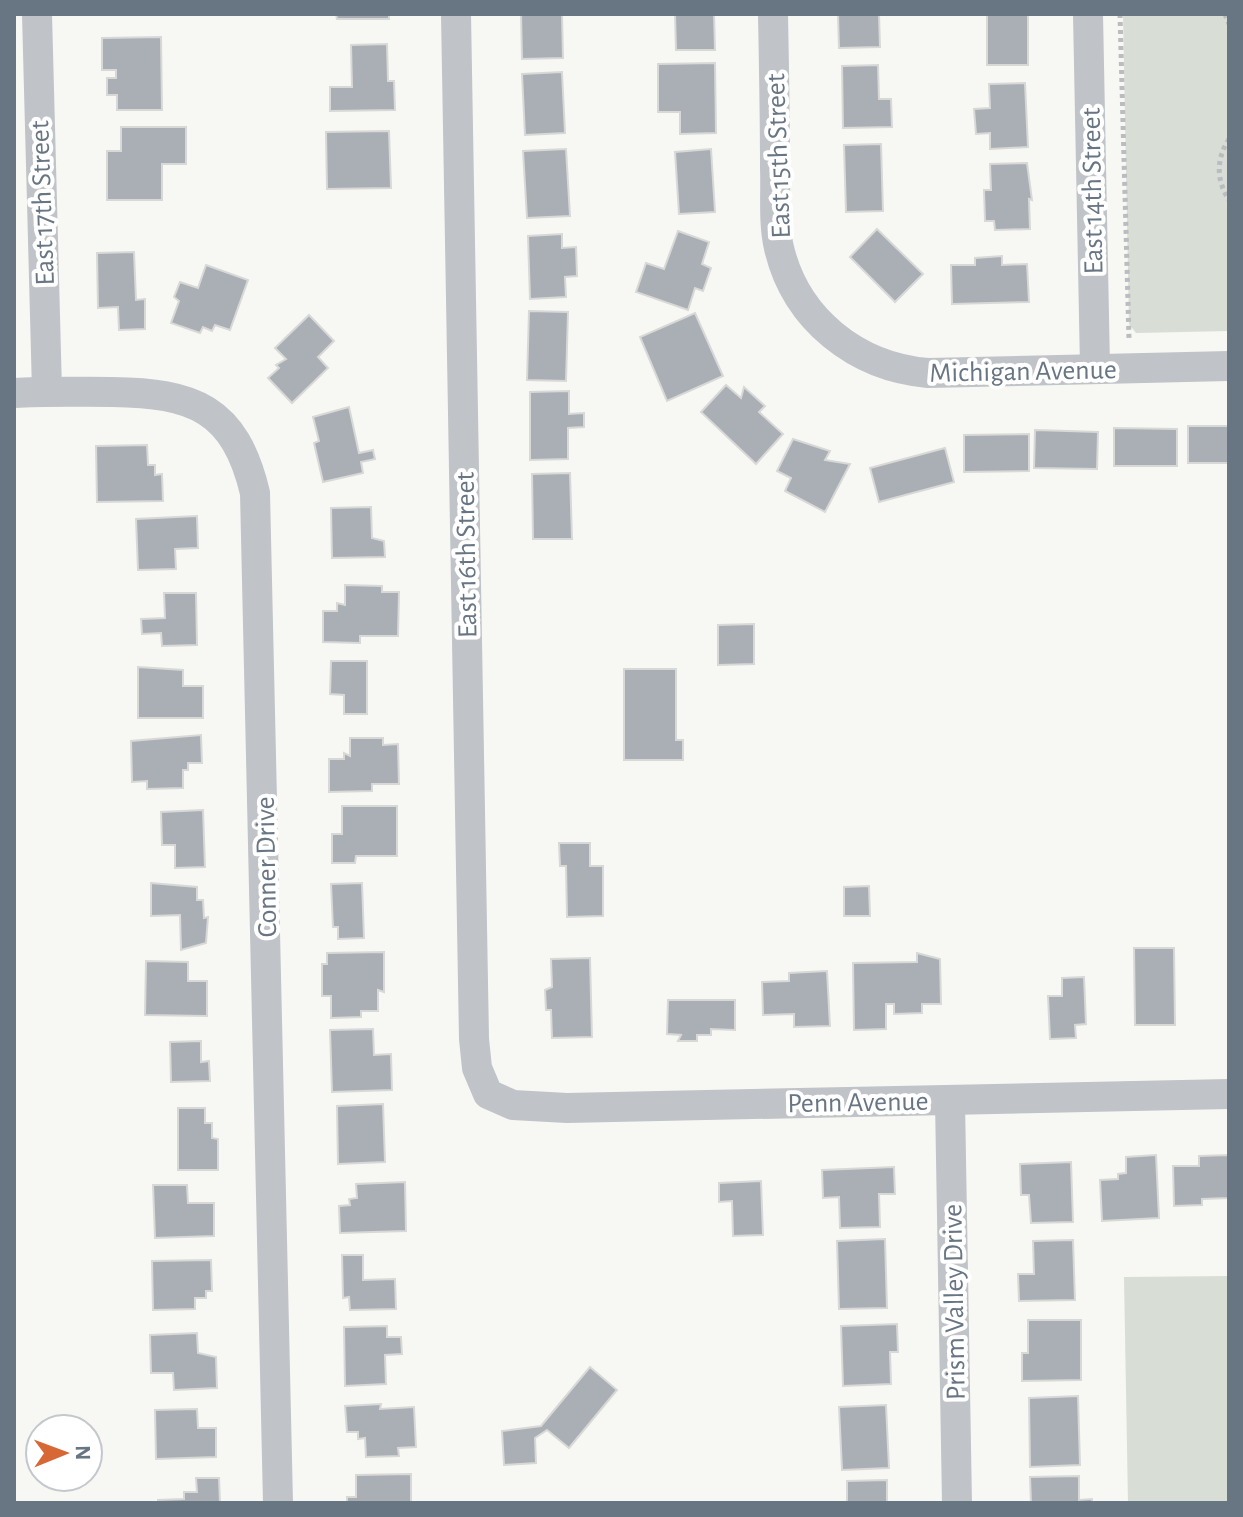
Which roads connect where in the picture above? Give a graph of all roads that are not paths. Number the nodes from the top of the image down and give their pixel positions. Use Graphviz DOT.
graph roads {
  1 [pos="37,14"];
  2 [pos="456,14"];
  3 [pos="773,14"];
  4 [pos="1088,14"];
  5 [pos="828,332"];
  6 [pos="1229,366"];
  7 [pos="1095,367"];
  8 [pos="47,391"];
  9 [pos="14,393"];
  10 [pos="488,1094"];
  11 [pos="1229,1094"];
  12 [pos="950,1101"];
  13 [pos="278,1503"];
  14 [pos="957,1503"];
  1 -- 8 [label="street, East 17th Street"];
  2 -- 10 [label="street, East 16th Street"];
  3 -- 5 [label="street, East 15th Street"];
  4 -- 7 [label="street, East 14th Street"];
  5 -- 7 [label="street, Michigan Avenue"];
  6 -- 7 [label="street, Michigan Avenue"];
  8 -- 9 [label="street, Conner Drive"];
  8 -- 13 [label="street, Conner Drive"];
  10 -- 12 [label="street, Penn Avenue"];
  11 -- 12 [label="street, Penn Avenue"];
  12 -- 14 [label="street, Prism Valley Drive"];
}
